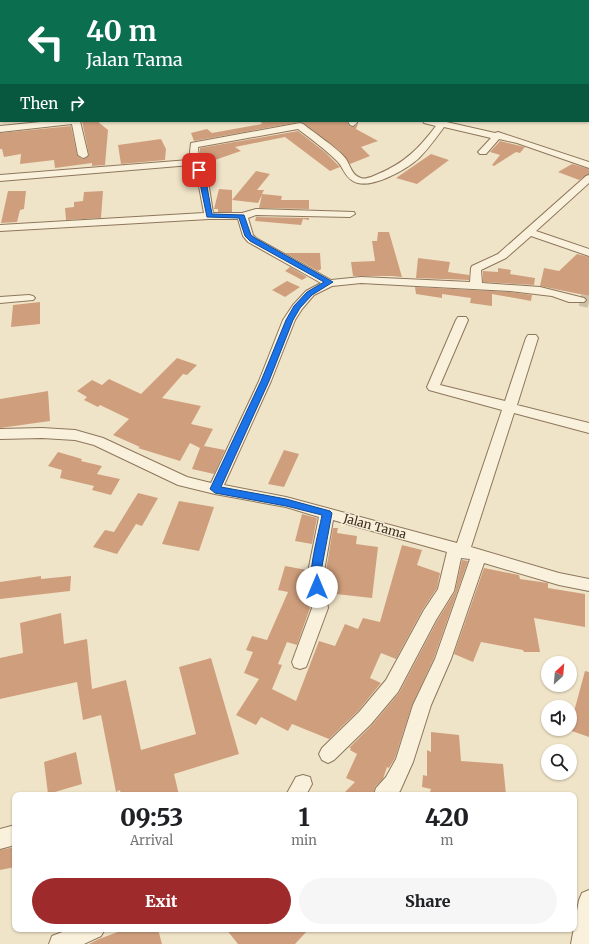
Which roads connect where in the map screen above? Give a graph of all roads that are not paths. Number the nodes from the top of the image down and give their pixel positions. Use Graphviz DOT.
graph roads {
  1 [pos="66,122"];
  2 [pos="76,122"];
  3 [pos="432,122"];
  4 [pos="299,123"];
  5 [pos="442,124"];
  6 [pos="0,129"];
  7 [pos="498,135"];
  8 [pos="483,152"];
  9 [pos="83,155"];
  10 [pos="194,162"];
  11 [pos="589,165"];
  12 [pos="0,178"];
  13 [pos="589,178"];
  14 [pos="350,214"];
  15 [pos="209,216"];
  16 [pos="242,216"];
  17 [pos="0,228"];
  18 [pos="529,232"];
  19 [pos="589,253"];
  20 [pos="330,282"];
  21 [pos="476,286"];
  22 [pos="29,298"];
  23 [pos="0,300"];
  24 [pos="580,300"];
  25 [pos="462,320"];
  26 [pos="532,338"];
  27 [pos="510,406"];
  28 [pos="589,428"];
  29 [pos="0,434"];
  30 [pos="215,489"];
  31 [pos="327,513"];
  32 [pos="459,550"];
  33 [pos="479,556"];
  34 [pos="589,585"];
  35 [pos="300,662"];
  36 [pos="328,754"];
  37 [pos="386,792"];
  38 [pos="12,836"];
  39 [pos="0,839"];
  40 [pos="589,900"];
  41 [pos="87,932"];
  42 [pos="60,944"];
  43 [pos="582,944"];
  1 -- 6 [label="street"];
  2 -- 9 [label="street"];
  3 -- 5 [label="street"];
  4 -- 5 [label="street"];
  4 -- 10 [label="street"];
  5 -- 7 [label="street"];
  7 -- 8 [label="street"];
  7 -- 11 [label="street"];
  10 -- 12 [label="street"];
  10 -- 15 [label="street"];
  13 -- 18 [label="street"];
  14 -- 16 [label="street"];
  15 -- 16 [label="street"];
  15 -- 17 [label="street"];
  16 -- 20 [label="street"];
  18 -- 19 [label="street"];
  18 -- 21 [label="street"];
  20 -- 21 [label="street"];
  20 -- 30 [label="street"];
  21 -- 24 [label="street"];
  22 -- 23 [label="street"];
  25 -- 27 [label="street"];
  26 -- 27 [label="street"];
  27 -- 28 [label="street"];
  27 -- 32 [label="street"];
  29 -- 30 [label="street, Jalan Tama"];
  30 -- 31 [label="street, Jalan Tama"];
  31 -- 32 [label="street, Jalan Tama"];
  31 -- 35 [label="street"];
  32 -- 33 [label="street, Jalan Tama"];
  32 -- 36 [label="street"];
  33 -- 34 [label="street, Jalan Tama"];
  33 -- 37 [label="street"];
  38 -- 39 [label="street"];
  40 -- 43 [label="street"];
  41 -- 42 [label="street"];
}
